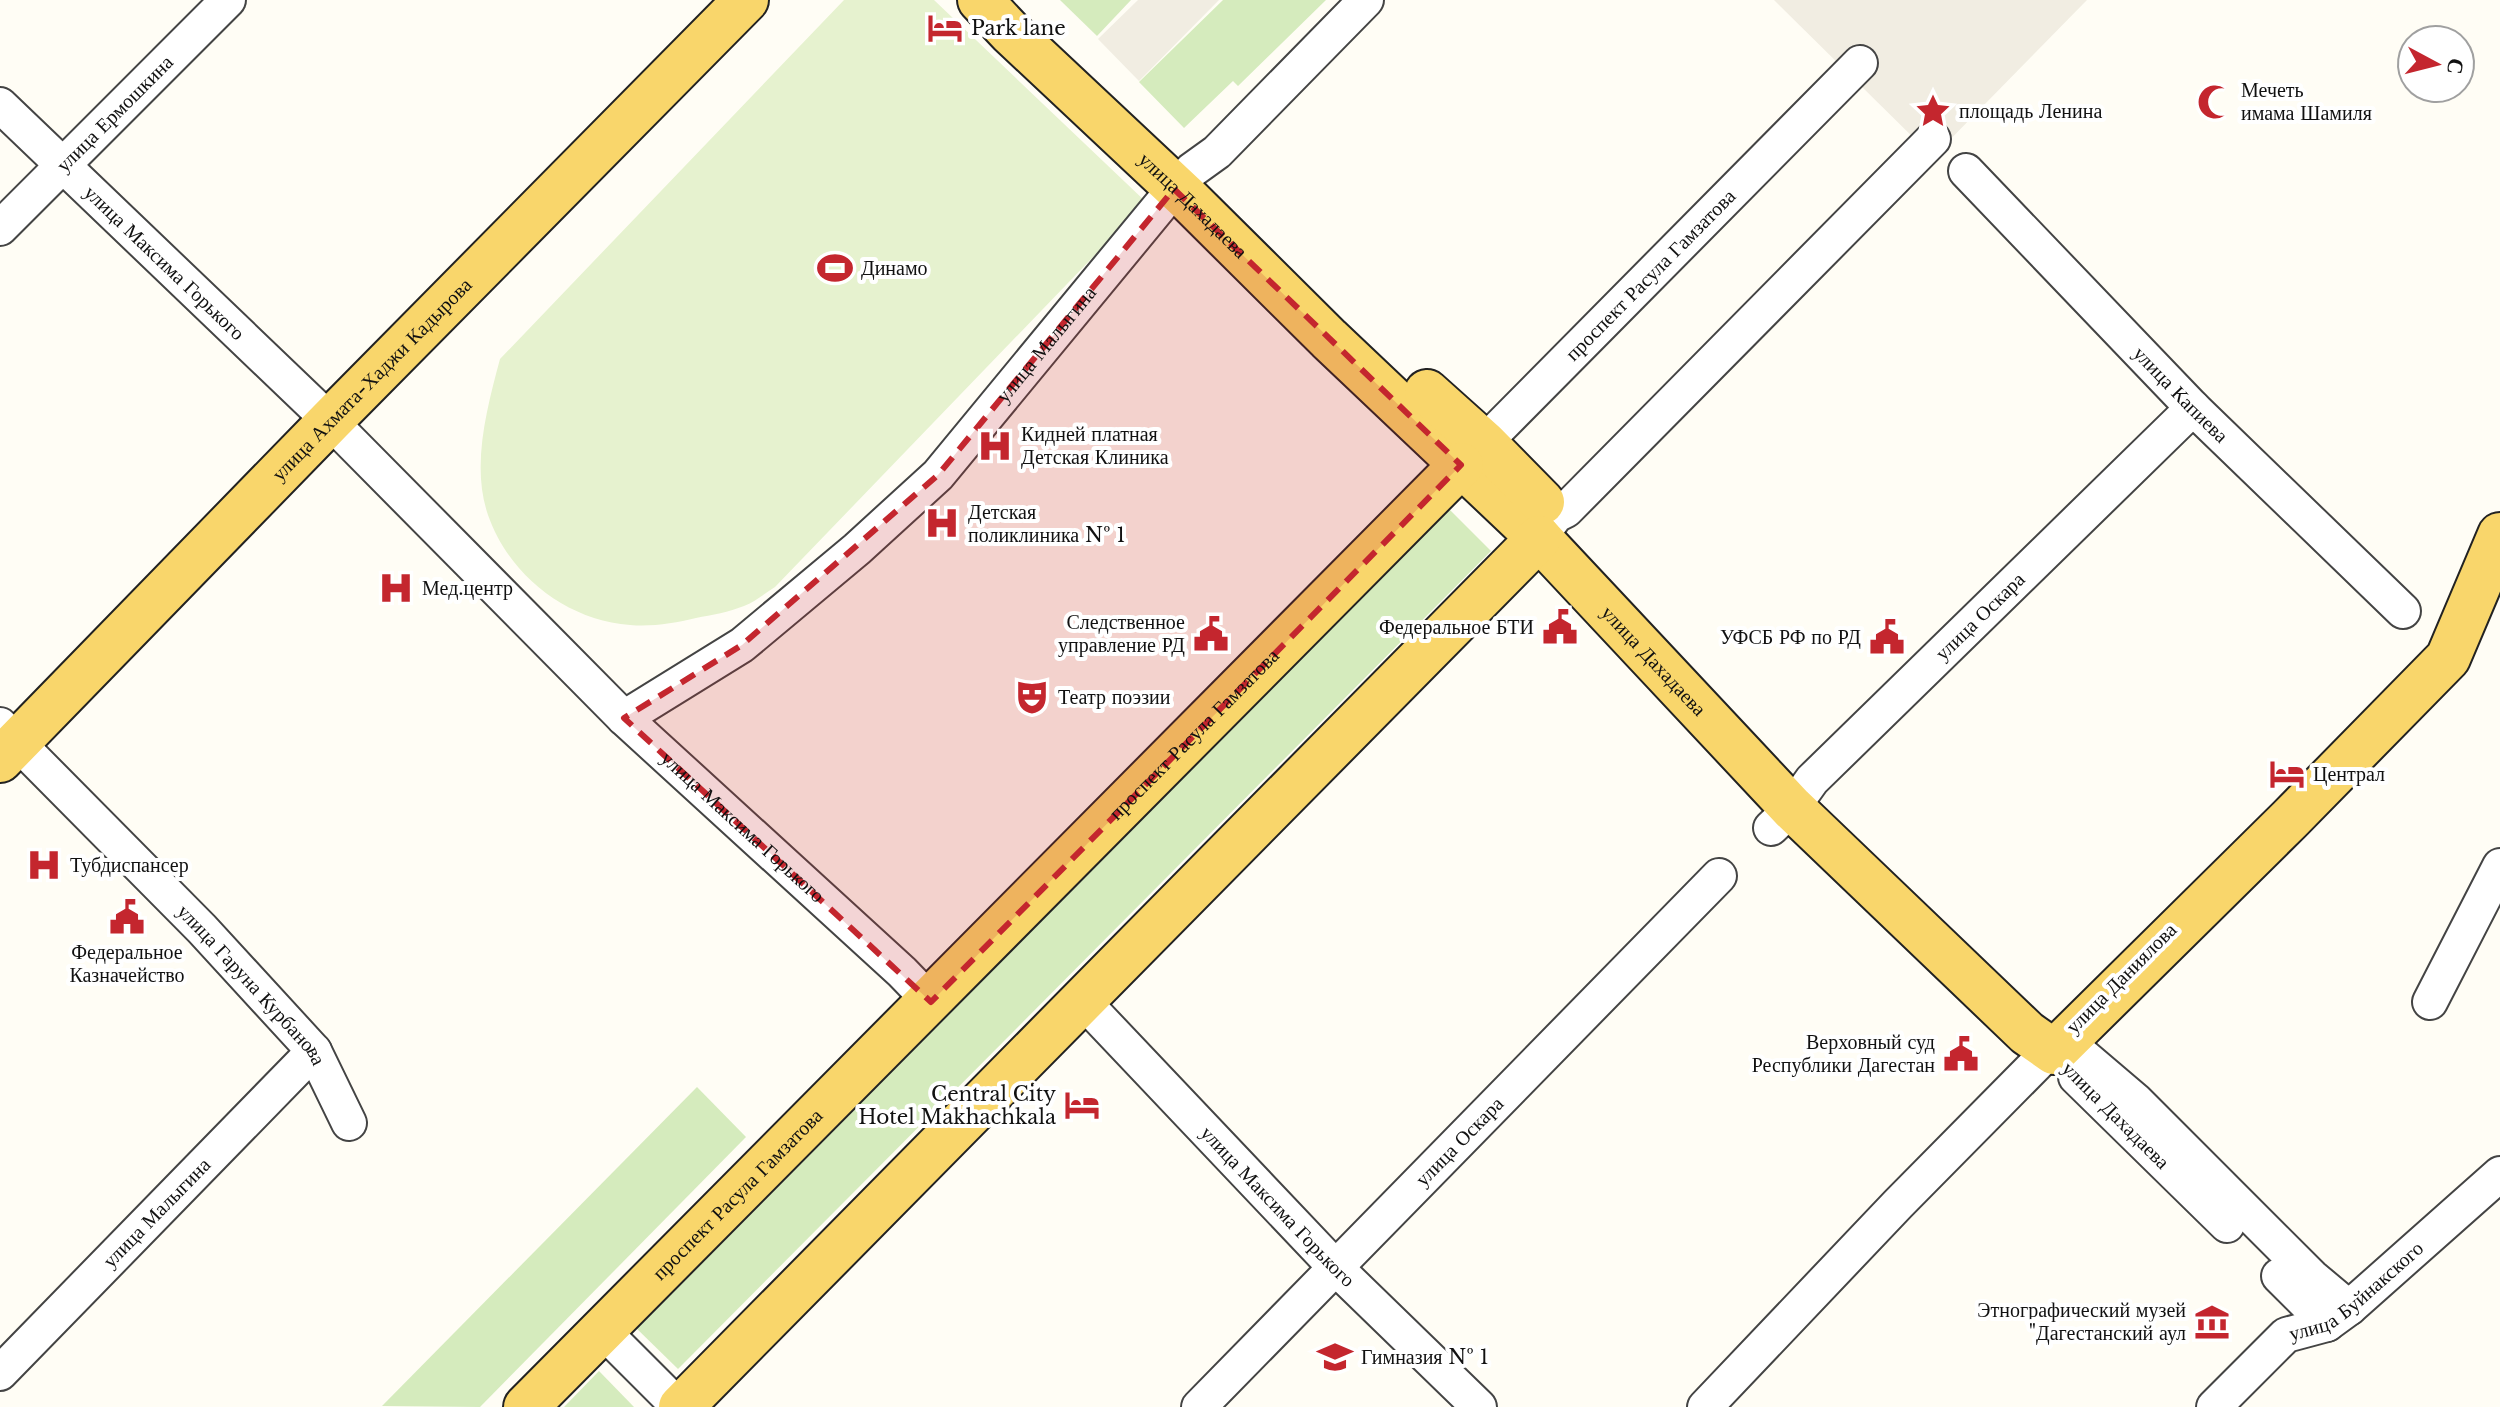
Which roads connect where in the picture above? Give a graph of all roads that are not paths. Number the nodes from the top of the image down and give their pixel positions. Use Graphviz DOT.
graph roads {
  1 [pos="228,0"];
  2 [pos="746,0"];
  3 [pos="980,0"];
  4 [pos="1013,0"];
  5 [pos="1366,0"];
  6 [pos="1860,63"];
  7 [pos="0,105"];
  8 [pos="1933,139"];
  9 [pos="62,165"];
  10 [pos="1966,171"];
  11 [pos="1183,179"];
  12 [pos="0,228"];
  13 [pos="2193,408"];
  14 [pos="330,421"];
  15 [pos="1473,455"];
  16 [pos="2500,524"];
  17 [pos="1547,527"];
  18 [pos="2500,535"];
  19 [pos="2403,611"];
  20 [pos="624,718"];
  21 [pos="6,742"];
  22 [pos="1789,809"];
  23 [pos="2500,866"];
  24 [pos="1719,876"];
  25 [pos="1081,999"];
  26 [pos="931,1002"];
  27 [pos="2430,1002"];
  28 [pos="2058,1045"];
  29 [pos="314,1051"];
  30 [pos="349,1123"];
  31 [pos="2500,1174"];
  32 [pos="1337,1269"];
  33 [pos="2338,1316"];
  34 [pos="602,1330"];
  35 [pos="0,1373"];
  36 [pos="526,1407"];
  37 [pos="680,1407"];
  38 [pos="1199,1407"];
  39 [pos="1479,1407"];
  40 [pos="1705,1407"];
  41 [pos="1711,1407"];
  42 [pos="2214,1407"];
  1 -- 9 [label="street, улица Ермошкина"];
  2 -- 14 [label="main road, улица Ахмата-Хаджи Кадырова"];
  3 -- 11 [label="main road, улица Дахадаева"];
  4 -- 11 [label="main road, улица Дахадаева"];
  5 -- 11 [label="street, улица Малыгина"];
  6 -- 15 [label="street, проспект Расула Гамзатова"];
  7 -- 9 [label="street, улица Максима Горького"];
  8 -- 17 [label="street"];
  9 -- 12 [label="street, улица Ермошкина"];
  9 -- 14 [label="street, улица Максима Горького"];
  10 -- 13 [label="street, улица Капиева"];
  11 -- 15 [label="main road, улица Дахадаева"];
  11 -- 20 [label="street, улица Малыгина"];
  13 -- 19 [label="street, улица Капиева"];
  13 -- 22 [label="street, улица Оскара"];
  14 -- 20 [label="street, улица Максима Горького"];
  14 -- 21 [label="main road, улица Ахмата-Хаджи Кадырова"];
  15 -- 17 [label="main road, улица Дахадаева"];
  15 -- 26 [label="main road, проспект Расула Гамзатова"];
  16 -- 28 [label="main road, улица Даниялова"];
  17 -- 22 [label="main road, улица Дахадаева"];
  17 -- 25 [label="main road"];
  18 -- 28 [label="main road, улица Даниялова"];
  20 -- 26 [label="street, улица Максима Горького"];
  21 -- 29 [label="street, улица Гаруна Курбанова"];
  22 -- 28 [label="main road, улица Дахадаева"];
  23 -- 27 [label="street"];
  24 -- 32 [label="street, улица Оскара"];
  25 -- 32 [label="street, улица Максима Горького"];
  25 -- 37 [label="main road"];
  26 -- 34 [label="main road, проспект Расула Гамзатова"];
  28 -- 33 [label="street, улица Дахадаева"];
  28 -- 40 [label="street, улица Даниялова"];
  28 -- 41 [label="street, улица Даниялова"];
  29 -- 30 [label="street, улица Гаруна Курбанова"];
  29 -- 35 [label="street, улица Малыгина"];
  31 -- 33 [label="street, улица Буйнакского"];
  32 -- 38 [label="street, улица Оскара"];
  32 -- 39 [label="street, улица Максима Горького"];
  33 -- 42 [label="street, улица Буйнакского"];
  34 -- 36 [label="main road, проспект Расула Гамзатова"];
  34 -- 37 [label="street"];
}
